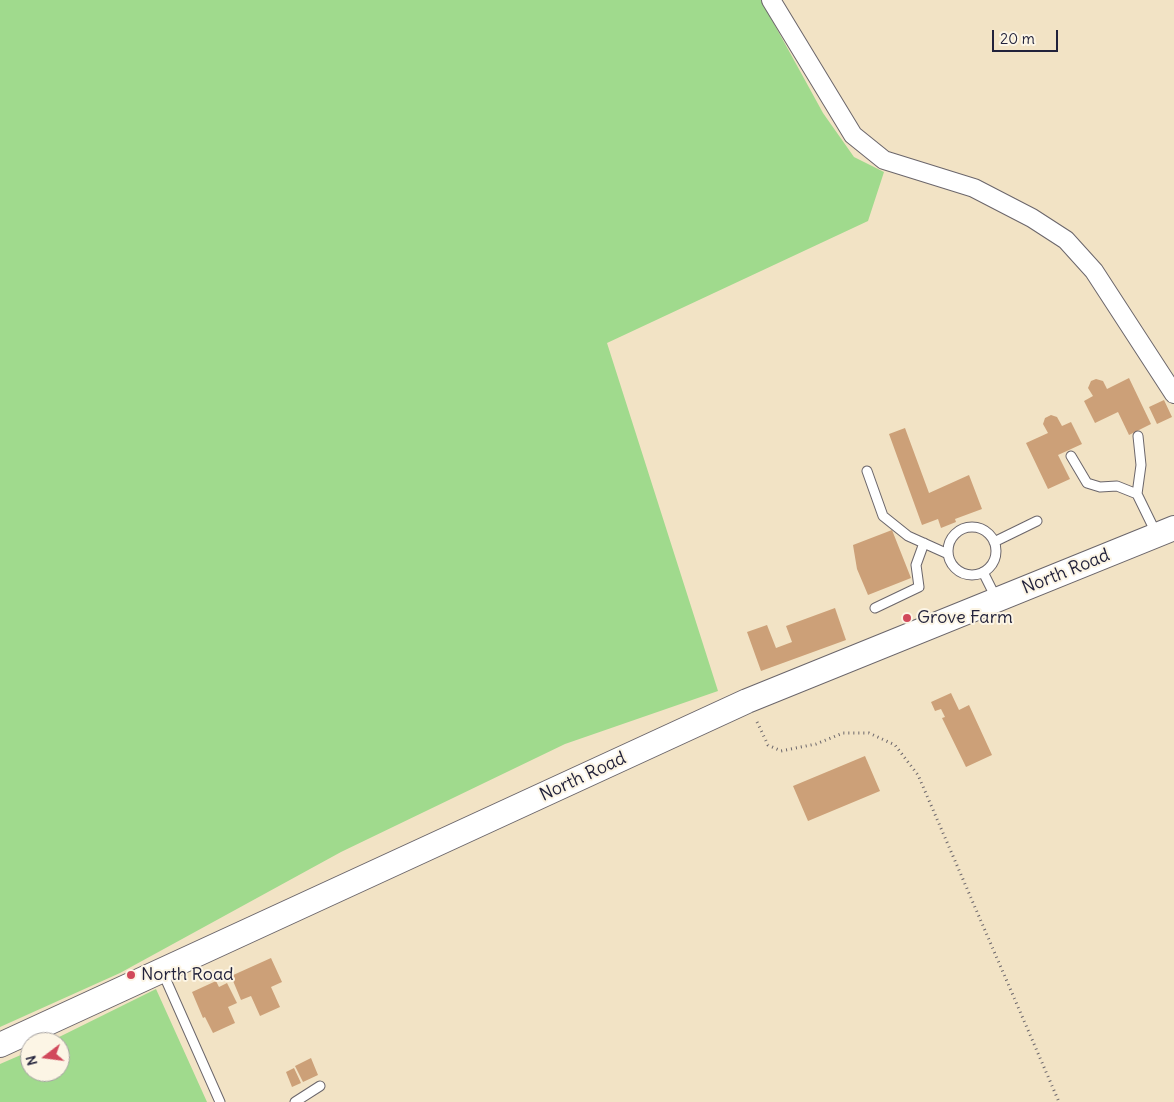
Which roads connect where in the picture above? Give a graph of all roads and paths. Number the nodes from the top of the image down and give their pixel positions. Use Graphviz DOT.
graph roads {
  1 [pos="771,0"];
  2 [pos="1174,394"];
  3 [pos="1138,436"];
  4 [pos="1071,456"];
  5 [pos="868,471"];
  6 [pos="1137,494"];
  7 [pos="1037,520"];
  8 [pos="1165,532"];
  9 [pos="994,542"];
  10 [pos="924,543"];
  11 [pos="948,554"];
  12 [pos="983,572"];
  13 [pos="997,600"];
  14 [pos="875,608"];
  15 [pos="747,701"];
  16 [pos="162,971"];
  17 [pos="0,1045"];
  18 [pos="320,1086"];
  19 [pos="220,1102"];
  20 [pos="295,1102"];
  21 [pos="1058,1102"];
  1 -- 2 [label="street"];
  3 -- 6 [label="lane"];
  4 -- 6 [label="lane"];
  5 -- 10 [label="lane"];
  6 -- 8 [label="lane"];
  7 -- 9 [label="lane"];
  8 -- 13 [label="main road, North Road"];
  9 -- 11 [label="lane"];
  9 -- 12 [label="lane"];
  10 -- 11 [label="lane"];
  10 -- 14 [label="lane"];
  11 -- 12 [label="lane"];
  12 -- 13 [label="lane"];
  13 -- 15 [label="main road, North Road"];
  15 -- 16 [label="main road, North Road"];
  15 -- 21 [label="path"];
  16 -- 17 [label="main road, North Road"];
  16 -- 19 [label="lane"];
  18 -- 20 [label="lane"];
}
